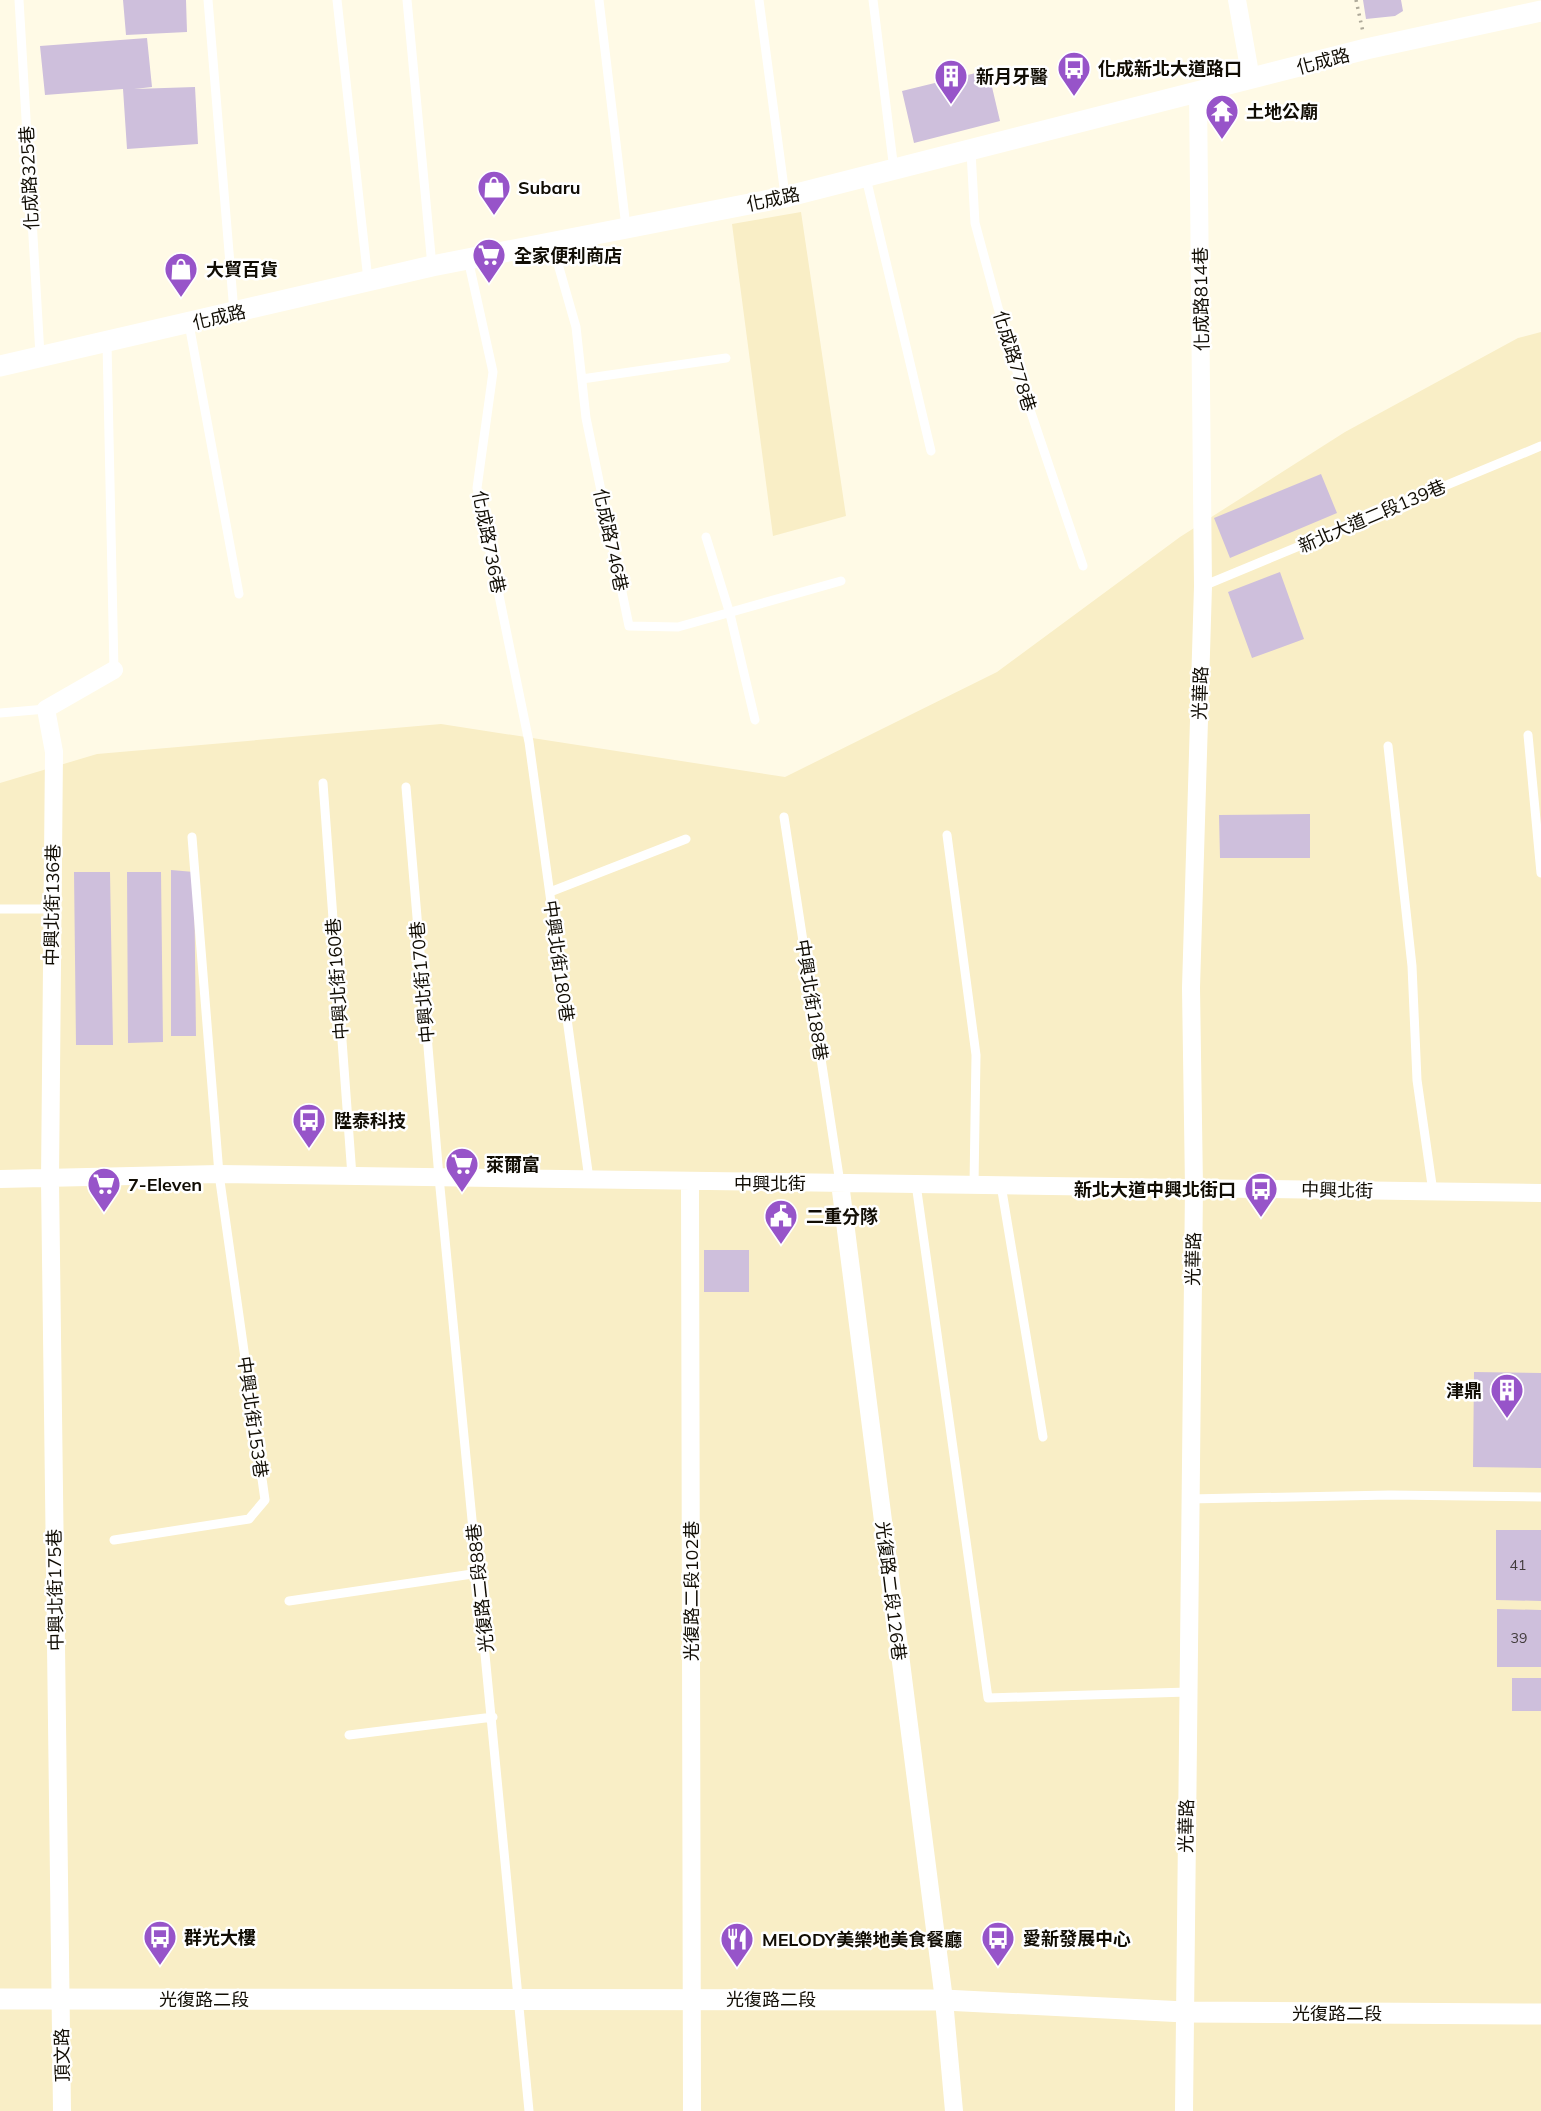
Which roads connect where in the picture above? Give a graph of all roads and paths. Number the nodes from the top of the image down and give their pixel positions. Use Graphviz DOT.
graph roads {
  1 [pos="19,0"];
  2 [pos="208,0"];
  3 [pos="337,0"];
  4 [pos="407,0"];
  5 [pos="599,0"];
  6 [pos="759,0"];
  7 [pos="873,0"];
  8 [pos="1237,0"];
  9 [pos="1356,0"];
  10 [pos="1541,11"];
  11 [pos="1366,49"];
  12 [pos="1251,79"];
  13 [pos="1198,92"];
  14 [pos="971,152"];
  15 [pos="894,172"];
  16 [pos="866,178"];
  17 [pos="785,197"];
  18 [pos="626,226"];
  19 [pos="551,241"];
  20 [pos="468,258"];
  21 [pos="432,266"];
  22 [pos="368,281"];
  23 [pos="234,314"];
  24 [pos="189,324"];
  25 [pos="107,341"];
  26 [pos="40,357"];
  27 [pos="726,358"];
  28 [pos="0,366"];
  29 [pos="582,379"];
  30 [pos="1541,446"];
  31 [pos="930,451"];
  32 [pos="1203,507"];
  33 [pos="706,537"];
  34 [pos="1083,566"];
  35 [pos="841,581"];
  36 [pos="1203,586"];
  37 [pos="239,594"];
  38 [pos="730,614"];
  39 [pos="114,670"];
  40 [pos="46,709"];
  41 [pos="0,713"];
  42 [pos="755,720"];
  43 [pos="1528,735"];
  44 [pos="529,742"];
  45 [pos="1388,746"];
  46 [pos="323,783"];
  47 [pos="406,786"];
  48 [pos="784,817"];
  49 [pos="947,835"];
  50 [pos="192,837"];
  51 [pos="686,839"];
  52 [pos="1541,873"];
  53 [pos="550,892"];
  54 [pos="0,909"];
  55 [pos="52,909"];
  56 [pos="219,1174"];
  57 [pos="352,1176"];
  58 [pos="439,1177"];
  59 [pos="0,1179"];
  60 [pos="589,1179"];
  61 [pos="50,1180"];
  62 [pos="690,1183"];
  63 [pos="840,1183"];
  64 [pos="916,1184"];
  65 [pos="974,1185"];
  66 [pos="1001,1185"];
  67 [pos="1194,1187"];
  68 [pos="1433,1192"];
  69 [pos="1541,1193"];
  70 [pos="1043,1437"];
  71 [pos="1541,1497"];
  72 [pos="1189,1499"];
  73 [pos="114,1540"];
  74 [pos="479,1573"];
  75 [pos="289,1601"];
  76 [pos="1188,1692"];
  77 [pos="493,1717"];
  78 [pos="349,1735"];
  79 [pos="518,1998"];
  80 [pos="0,1999"];
  81 [pos="61,1999"];
  82 [pos="692,1999"];
  83 [pos="944,2000"];
  84 [pos="1185,2012"];
  85 [pos="1541,2014"];
  86 [pos="62,2111"];
  87 [pos="529,2111"];
  88 [pos="692,2111"];
  89 [pos="954,2111"];
  90 [pos="1184,2111"];
  1 -- 26 [label="lane, 化成路325巷"];
  2 -- 23 [label="lane"];
  3 -- 22 [label="lane"];
  4 -- 21 [label="lane"];
  5 -- 18 [label="lane"];
  6 -- 17 [label="lane"];
  7 -- 15 [label="lane"];
  8 -- 12 [label="street"];
  9 -- 11 [label="path"];
  10 -- 11 [label="street, 化成路"];
  11 -- 12 [label="street, 化成路"];
  12 -- 13 [label="street, 化成路"];
  13 -- 14 [label="street, 化成路"];
  13 -- 32 [label="street, 化成路814巷"];
  14 -- 15 [label="street, 化成路"];
  14 -- 34 [label="lane, 化成路778巷"];
  15 -- 16 [label="street, 化成路"];
  16 -- 17 [label="street, 化成路"];
  16 -- 31 [label="lane"];
  17 -- 18 [label="street, 化成路"];
  18 -- 19 [label="street, 化成路"];
  19 -- 20 [label="street, 化成路"];
  19 -- 29 [label="lane, 化成路746巷"];
  20 -- 21 [label="street, 化成路"];
  20 -- 44 [label="lane, 化成路736巷"];
  21 -- 22 [label="street, 化成路"];
  22 -- 23 [label="street, 化成路"];
  23 -- 24 [label="street, 化成路"];
  24 -- 25 [label="street, 化成路"];
  24 -- 37 [label="lane"];
  25 -- 26 [label="street, 化成路"];
  25 -- 39 [label="lane"];
  26 -- 28 [label="street, 化成路"];
  27 -- 29 [label="lane"];
  29 -- 38 [label="lane, 化成路746巷"];
  30 -- 36 [label="lane, 新北大道二段139巷"];
  32 -- 36 [label="street, 光華路"];
  33 -- 38 [label="lane"];
  35 -- 38 [label="lane, 化成路746巷"];
  36 -- 67 [label="street, 光華路"];
  38 -- 42 [label="lane"];
  39 -- 40 [label="street"];
  40 -- 41 [label="lane"];
  40 -- 55 [label="street, 中興北街136巷"];
  43 -- 52 [label="lane"];
  44 -- 53 [label="lane, 中興北街180巷"];
  45 -- 68 [label="lane"];
  46 -- 57 [label="lane, 中興北街160巷"];
  47 -- 58 [label="lane, 中興北街170巷"];
  48 -- 63 [label="lane, 中興北街188巷"];
  49 -- 65 [label="lane"];
  50 -- 56 [label="lane, 中興北街153巷"];
  51 -- 53 [label="lane"];
  53 -- 60 [label="lane, 中興北街180巷"];
  54 -- 55 [label="lane"];
  55 -- 61 [label="street, 中興北街136巷"];
  56 -- 57 [label="street, 中興北街"];
  56 -- 61 [label="street, 中興北街"];
  56 -- 73 [label="lane, 中興北街153巷"];
  57 -- 58 [label="street, 中興北街"];
  58 -- 60 [label="street, 中興北街"];
  58 -- 74 [label="lane, 光復路二段88巷"];
  59 -- 61 [label="street, 中興北街"];
  60 -- 62 [label="street, 中興北街"];
  61 -- 81 [label="street, 中興北街175巷"];
  62 -- 63 [label="street, 中興北街"];
  62 -- 82 [label="street, 光復路二段102巷"];
  63 -- 64 [label="street, 中興北街"];
  63 -- 83 [label="street, 光復路二段126巷"];
  64 -- 65 [label="street, 中興北街"];
  64 -- 76 [label="lane"];
  65 -- 66 [label="street, 中興北街"];
  66 -- 67 [label="street, 中興北街"];
  66 -- 70 [label="lane"];
  67 -- 68 [label="street, 中興北街"];
  67 -- 72 [label="street, 光華路"];
  68 -- 69 [label="street, 中興北街"];
  71 -- 72 [label="lane"];
  72 -- 76 [label="street, 光華路"];
  74 -- 75 [label="lane"];
  74 -- 77 [label="lane, 光復路二段88巷"];
  76 -- 84 [label="street, 光華路"];
  77 -- 78 [label="lane"];
  77 -- 79 [label="lane, 光復路二段88巷"];
  79 -- 81 [label="street, 光復路二段"];
  79 -- 82 [label="street, 光復路二段"];
  79 -- 87 [label="lane, 光復路二段88巷"];
  80 -- 81 [label="street, 光復路二段"];
  81 -- 86 [label="street, 頂文路"];
  82 -- 83 [label="street, 光復路二段"];
  82 -- 88 [label="street, 光復路二段102巷"];
  83 -- 84 [label="street, 光復路二段"];
  83 -- 89 [label="street, 光復路二段126巷"];
  84 -- 85 [label="street, 光復路二段"];
  84 -- 90 [label="street, 光華路"];
}
